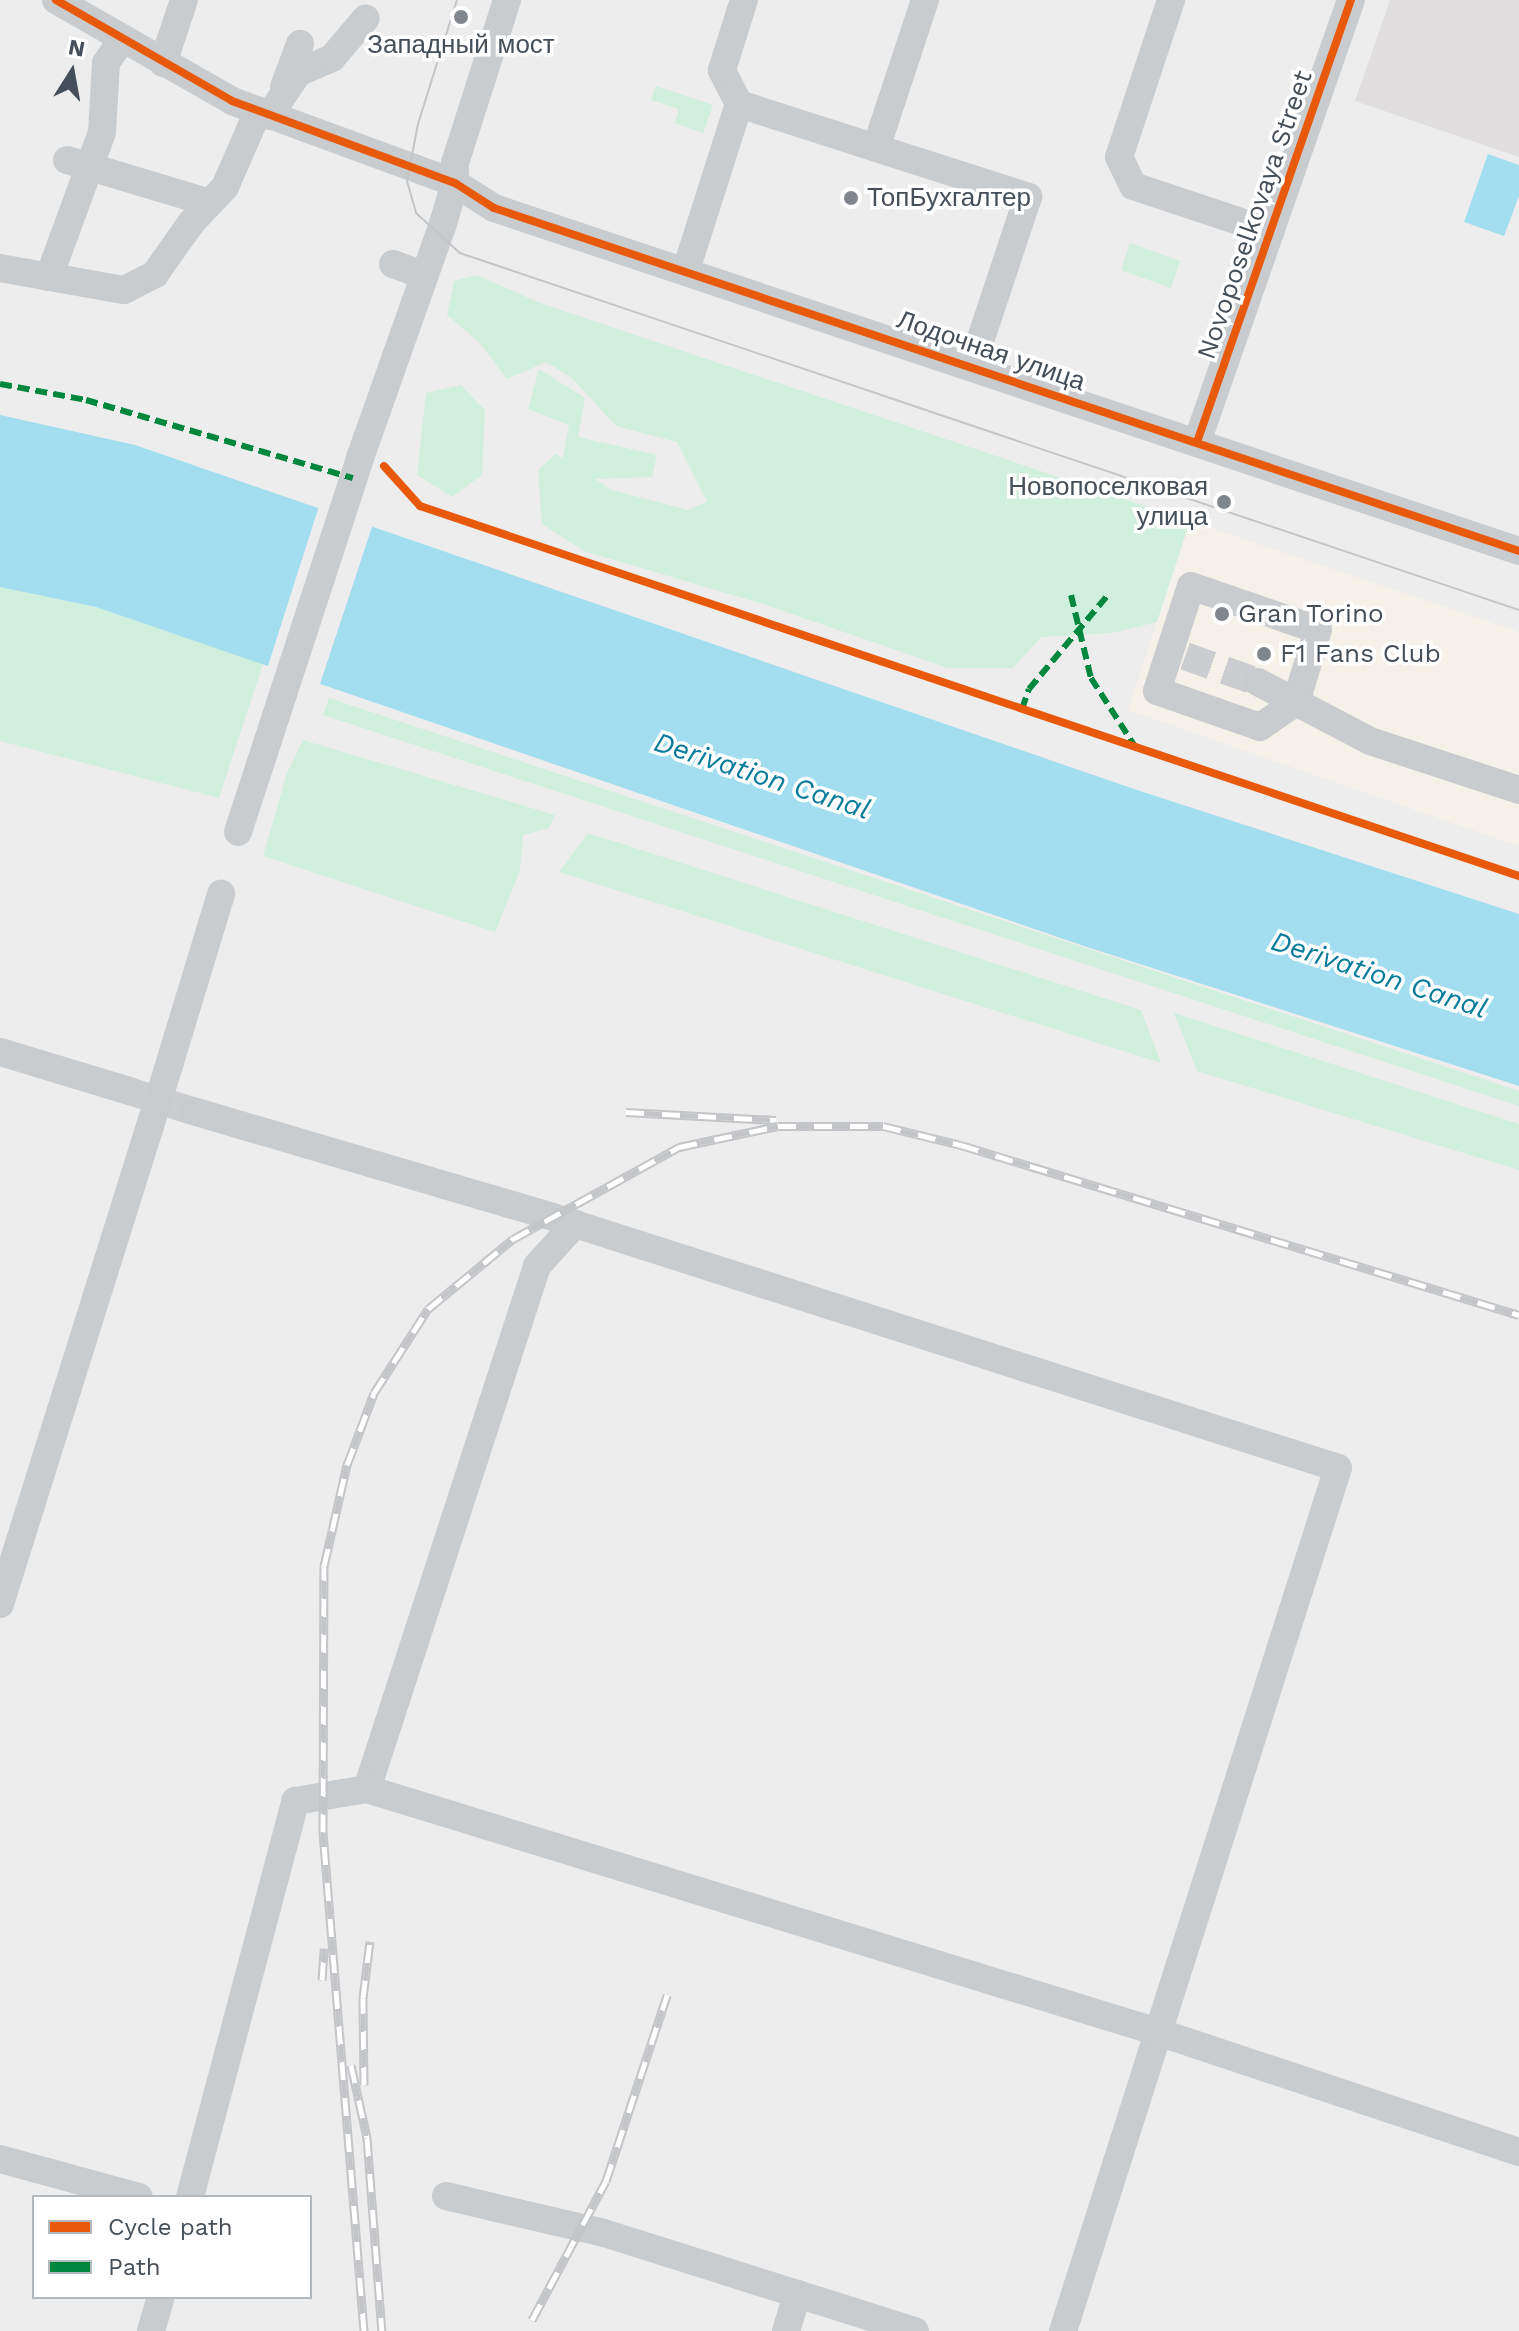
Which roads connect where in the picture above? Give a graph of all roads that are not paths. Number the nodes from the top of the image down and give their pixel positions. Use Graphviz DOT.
graph roads {
  1 [pos="56,0"];
  2 [pos="184,0"];
  3 [pos="507,0"];
  4 [pos="744,0"];
  5 [pos="925,0"];
  6 [pos="1171,0"];
  7 [pos="1351,0"];
  8 [pos="366,18"];
  9 [pos="122,39"];
  10 [pos="300,44"];
  11 [pos="163,63"];
  12 [pos="284,87"];
  13 [pos="739,104"];
  14 [pos="264,113"];
  15 [pos="876,148"];
  16 [pos="78,164"];
  17 [pos="455,183"];
  18 [pos="210,203"];
  19 [pos="1271,232"];
  20 [pos="393,264"];
  21 [pos="0,268"];
  22 [pos="686,270"];
  23 [pos="424,275"];
  24 [pos="49,277"];
  25 [pos="972,365"];
  26 [pos="1197,442"];
  27 [pos="1519,551"];
  28 [pos="1258,682"];
  29 [pos="1296,702"];
  30 [pos="1519,790"];
  31 [pos="238,832"];
  32 [pos="221,894"];
  33 [pos="0,1052"];
  34 [pos="129,1091"];
  35 [pos="193,1111"];
  36 [pos="575,1224"];
  37 [pos="0,1604"];
  38 [pos="367,1789"];
  39 [pos="1158,2032"];
  40 [pos="1519,2152"];
  41 [pos="0,2159"];
  42 [pos="132,2195"];
  43 [pos="191,2195"];
  44 [pos="446,2196"];
  45 [pos="797,2294"];
  46 [pos="160,2299"];
  47 [pos="151,2331"];
  48 [pos="786,2331"];
  49 [pos="915,2331"];
  50 [pos="1063,2331"];
  1 -- 9 [label="street, Лодочная улица"];
  2 -- 11 [label="street"];
  3 -- 17 [label="street"];
  4 -- 13 [label="street"];
  5 -- 15 [label="street"];
  6 -- 19 [label="street"];
  7 -- 19 [label="street, Novoposelkovaya Street"];
  8 -- 12 [label="street"];
  9 -- 11 [label="street, Лодочная улица"];
  9 -- 16 [label="street"];
  10 -- 12 [label="street"];
  11 -- 14 [label="street, Лодочная улица"];
  12 -- 14 [label="street"];
  13 -- 15 [label="street"];
  13 -- 22 [label="street"];
  14 -- 17 [label="street, Лодочная улица"];
  14 -- 18 [label="street"];
  15 -- 25 [label="street"];
  16 -- 18 [label="street"];
  16 -- 24 [label="street"];
  17 -- 22 [label="street, Лодочная улица"];
  17 -- 23 [label="street"];
  18 -- 24 [label="street"];
  19 -- 26 [label="street, Novoposelkovaya Street"];
  20 -- 23 [label="street"];
  21 -- 24 [label="street"];
  22 -- 25 [label="street, Лодочная улица"];
  23 -- 31 [label="street"];
  25 -- 26 [label="street, Лодочная улица"];
  26 -- 27 [label="street, Лодочная улица"];
  28 -- 29 [label="street"];
  29 -- 29 [label="street"];
  29 -- 30 [label="street"];
  32 -- 37 [label="street, bridge"];
  33 -- 34 [label="street"];
  35 -- 36 [label="street"];
  36 -- 38 [label="street"];
  36 -- 39 [label="street"];
  38 -- 39 [label="street"];
  38 -- 43 [label="street"];
  39 -- 40 [label="street"];
  39 -- 50 [label="street"];
  41 -- 42 [label="street"];
  44 -- 45 [label="street"];
  45 -- 48 [label="street"];
  45 -- 49 [label="street"];
  46 -- 47 [label="street"];
}
